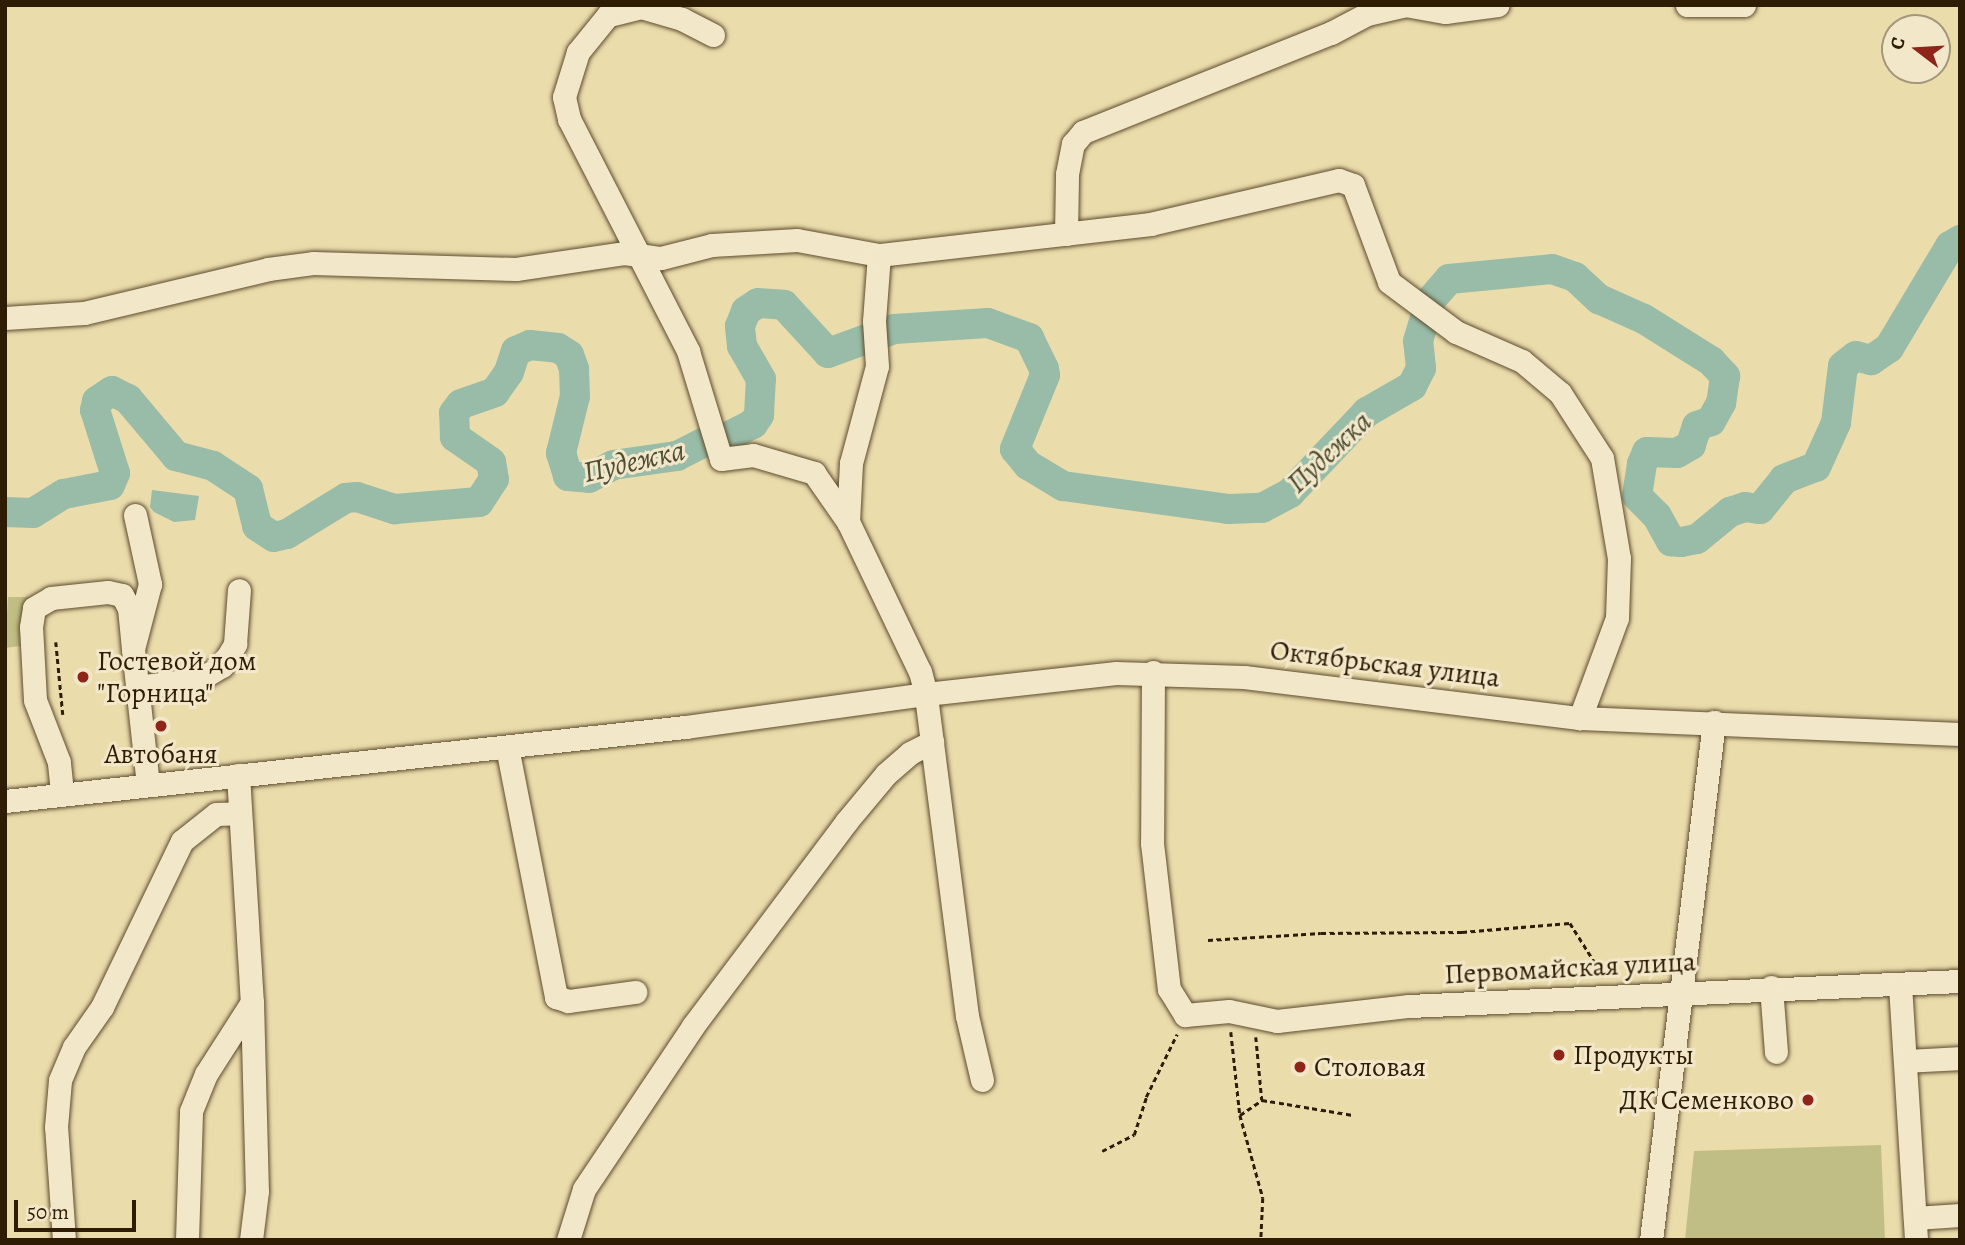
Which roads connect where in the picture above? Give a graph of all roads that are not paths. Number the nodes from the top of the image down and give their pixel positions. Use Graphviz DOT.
graph roads {
  1 [pos="1498,5"];
  2 [pos="1687,5"];
  3 [pos="1744,5"];
  4 [pos="713,35"];
  5 [pos="1066,234"];
  6 [pos="641,255"];
  7 [pos="879,255"];
  8 [pos="5,318"];
  9 [pos="135,515"];
  10 [pos="848,522"];
  11 [pos="239,590"];
  12 [pos="133,649"];
  13 [pos="1153,672"];
  14 [pos="137,687"];
  15 [pos="926,694"];
  16 [pos="1580,718"];
  17 [pos="1713,722"];
  18 [pos="1960,734"];
  19 [pos="932,742"];
  20 [pos="507,747"];
  21 [pos="237,775"];
  22 [pos="148,784"];
  23 [pos="62,792"];
  24 [pos="5,801"];
  25 [pos="240,813"];
  26 [pos="1960,982"];
  27 [pos="1900,985"];
  28 [pos="1771,986"];
  29 [pos="635,992"];
  30 [pos="1681,992"];
  31 [pos="253,1002"];
  32 [pos="1776,1052"];
  33 [pos="1960,1058"];
  34 [pos="1905,1061"];
  35 [pos="982,1080"];
  36 [pos="1960,1215"];
  37 [pos="1916,1229"];
  38 [pos="64,1240"];
  39 [pos="187,1240"];
  40 [pos="251,1240"];
  41 [pos="568,1240"];
  42 [pos="1651,1240"];
  1 -- 5 [label="street"];
  2 -- 3 [label="street"];
  4 -- 6 [label="street"];
  5 -- 7 [label="street"];
  5 -- 16 [label="street"];
  6 -- 7 [label="street"];
  6 -- 8 [label="street"];
  6 -- 10 [label="street"];
  7 -- 10 [label="street"];
  9 -- 12 [label="street"];
  10 -- 15 [label="street"];
  11 -- 14 [label="street"];
  12 -- 14 [label="street"];
  12 -- 23 [label="street"];
  13 -- 15 [label="street, Октябрьская улица"];
  13 -- 16 [label="street, Октябрьская улица"];
  13 -- 30 [label="street, Первомайская улица"];
  14 -- 22 [label="street"];
  15 -- 19 [label="street"];
  15 -- 20 [label="street, Октябрьская улица"];
  16 -- 17 [label="street, Октябрьская улица"];
  17 -- 18 [label="street, Октябрьская улица"];
  17 -- 30 [label="street"];
  19 -- 35 [label="street"];
  19 -- 41 [label="street"];
  20 -- 21 [label="street, Октябрьская улица"];
  20 -- 29 [label="street"];
  21 -- 22 [label="street, Октябрьская улица"];
  21 -- 25 [label="street"];
  22 -- 23 [label="street, Октябрьская улица"];
  23 -- 24 [label="street, Октябрьская улица"];
  25 -- 31 [label="street"];
  25 -- 38 [label="street"];
  26 -- 27 [label="street, Первомайская улица"];
  27 -- 28 [label="street, Первомайская улица"];
  27 -- 34 [label="street"];
  28 -- 30 [label="street, Первомайская улица"];
  28 -- 32 [label="street"];
  30 -- 42 [label="street"];
  31 -- 39 [label="street"];
  31 -- 40 [label="street"];
  33 -- 34 [label="street"];
  34 -- 37 [label="street"];
  36 -- 37 [label="street"];
}
